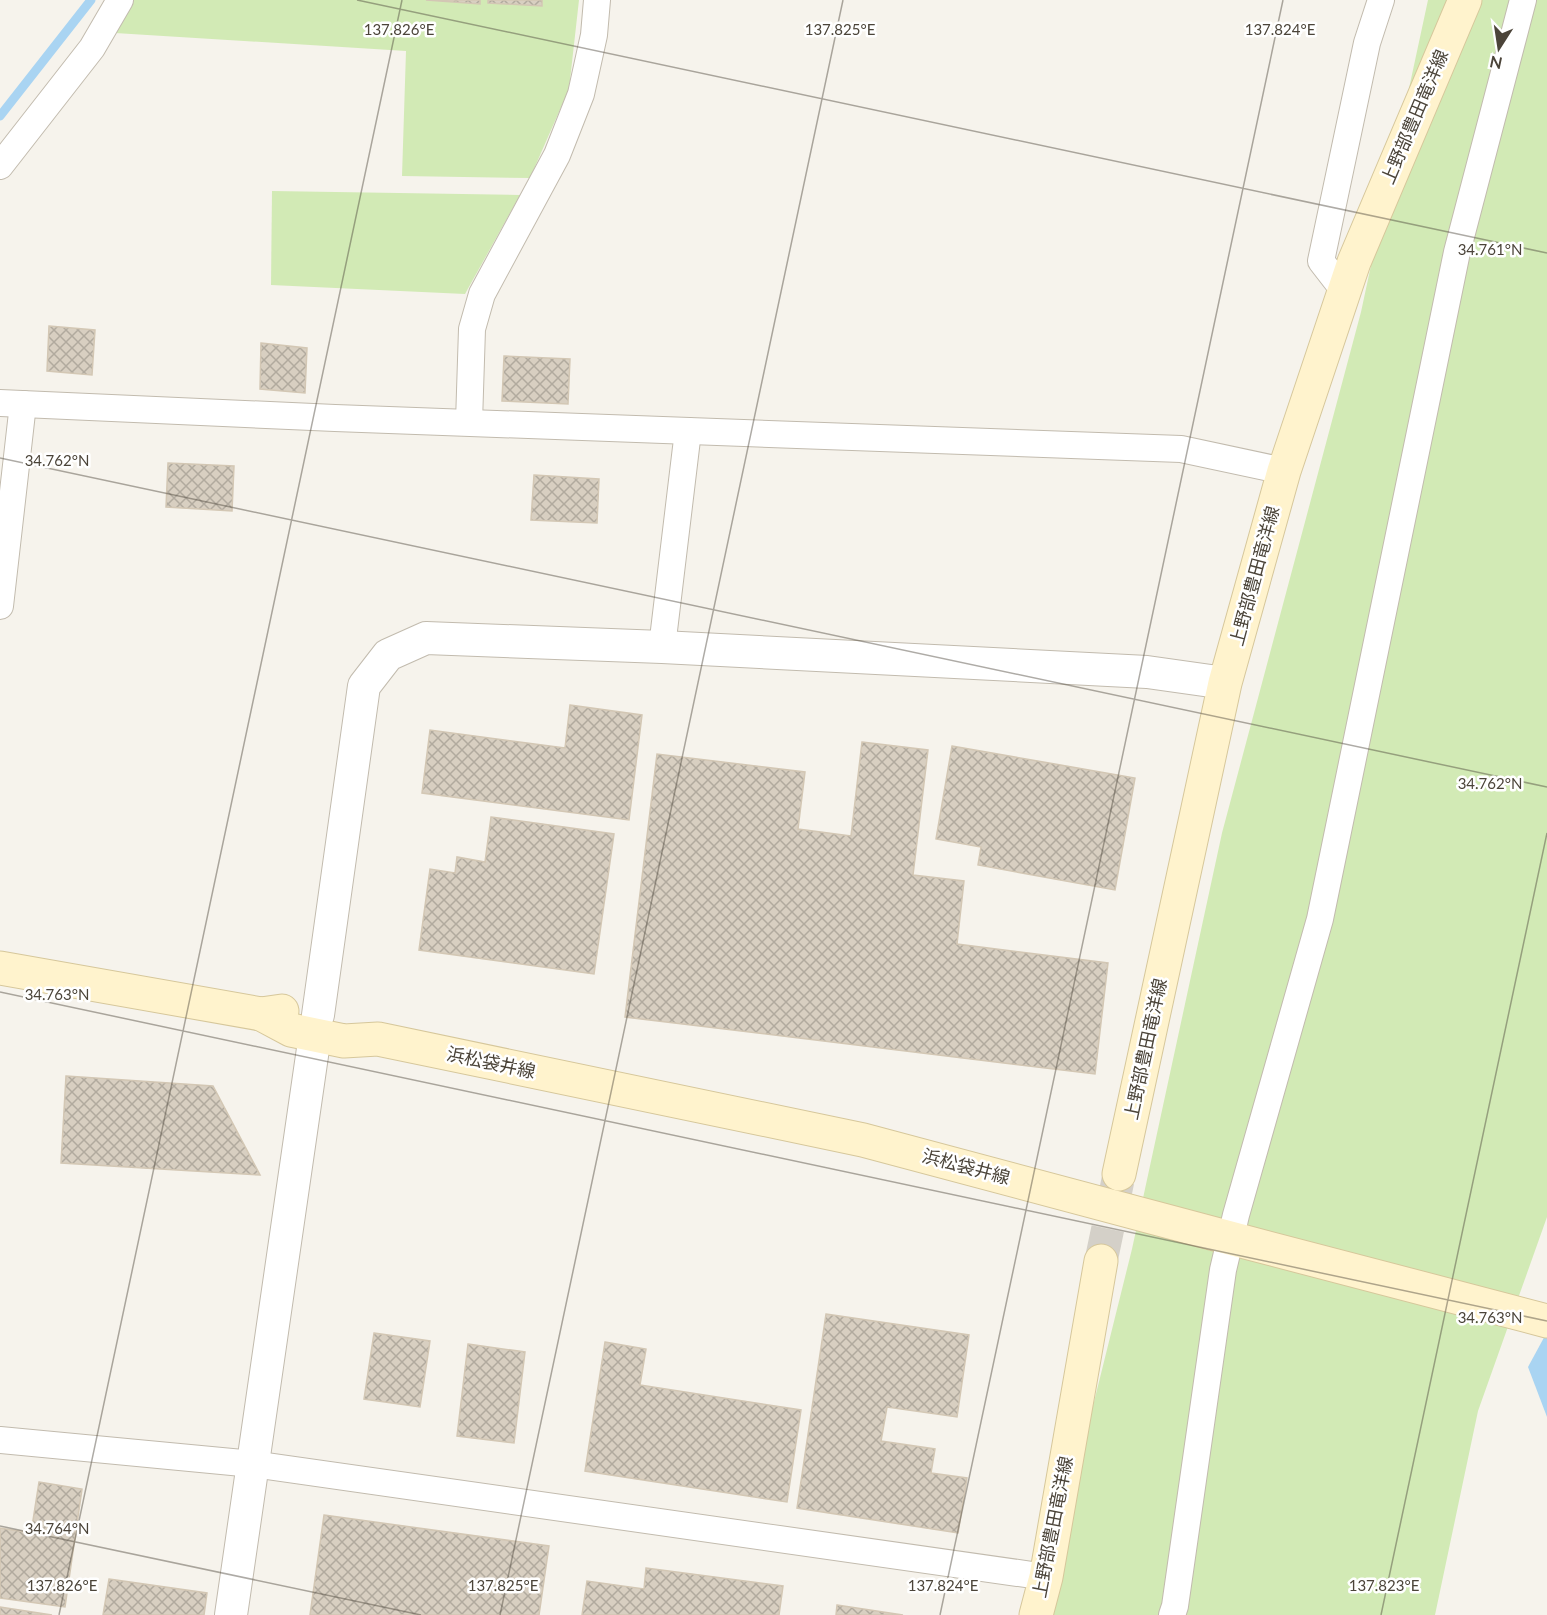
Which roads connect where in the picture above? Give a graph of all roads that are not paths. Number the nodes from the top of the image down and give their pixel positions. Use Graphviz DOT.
graph roads {
  1 [pos="120,0"];
  2 [pos="597,0"];
  3 [pos="1382,0"];
  4 [pos="1465,0"];
  5 [pos="1523,0"];
  6 [pos="0,166"];
  7 [pos="1345,292"];
  8 [pos="12,403"];
  9 [pos="469,422"];
  10 [pos="688,431"];
  11 [pos="1284,471"];
  12 [pos="0,606"];
  13 [pos="662,647"];
  14 [pos="1226,683"];
  15 [pos="0,968"];
  16 [pos="317,1025"];
  17 [pos="1119,1174"];
  18 [pos="1230,1238"];
  19 [pos="1101,1261"];
  20 [pos="1547,1321"];
  21 [pos="0,1440"];
  22 [pos="253,1464"];
  23 [pos="1046,1577"];
  24 [pos="231,1615"];
  25 [pos="1036,1615"];
  26 [pos="1172,1615"];
  1 -- 6 [label="street"];
  2 -- 9 [label="street"];
  3 -- 7 [label="street"];
  4 -- 7 [label="main road, 上野部豊田竜洋線"];
  5 -- 18 [label="street"];
  7 -- 11 [label="main road, 上野部豊田竜洋線"];
  8 -- 9 [label="street"];
  8 -- 12 [label="street"];
  9 -- 10 [label="street"];
  10 -- 11 [label="street"];
  10 -- 13 [label="street"];
  11 -- 14 [label="main road, 上野部豊田竜洋線"];
  13 -- 14 [label="street"];
  13 -- 16 [label="street"];
  14 -- 17 [label="main road, 上野部豊田竜洋線"];
  15 -- 16 [label="main road, 浜松袋井線"];
  16 -- 18 [label="main road, 浜松袋井線"];
  16 -- 22 [label="street"];
  18 -- 20 [label="main road, 浜松袋井線"];
  18 -- 26 [label="street"];
  19 -- 23 [label="main road, 上野部豊田竜洋線"];
  21 -- 22 [label="street"];
  22 -- 23 [label="street"];
  22 -- 24 [label="street"];
  23 -- 25 [label="main road, 上野部豊田竜洋線"];
}
